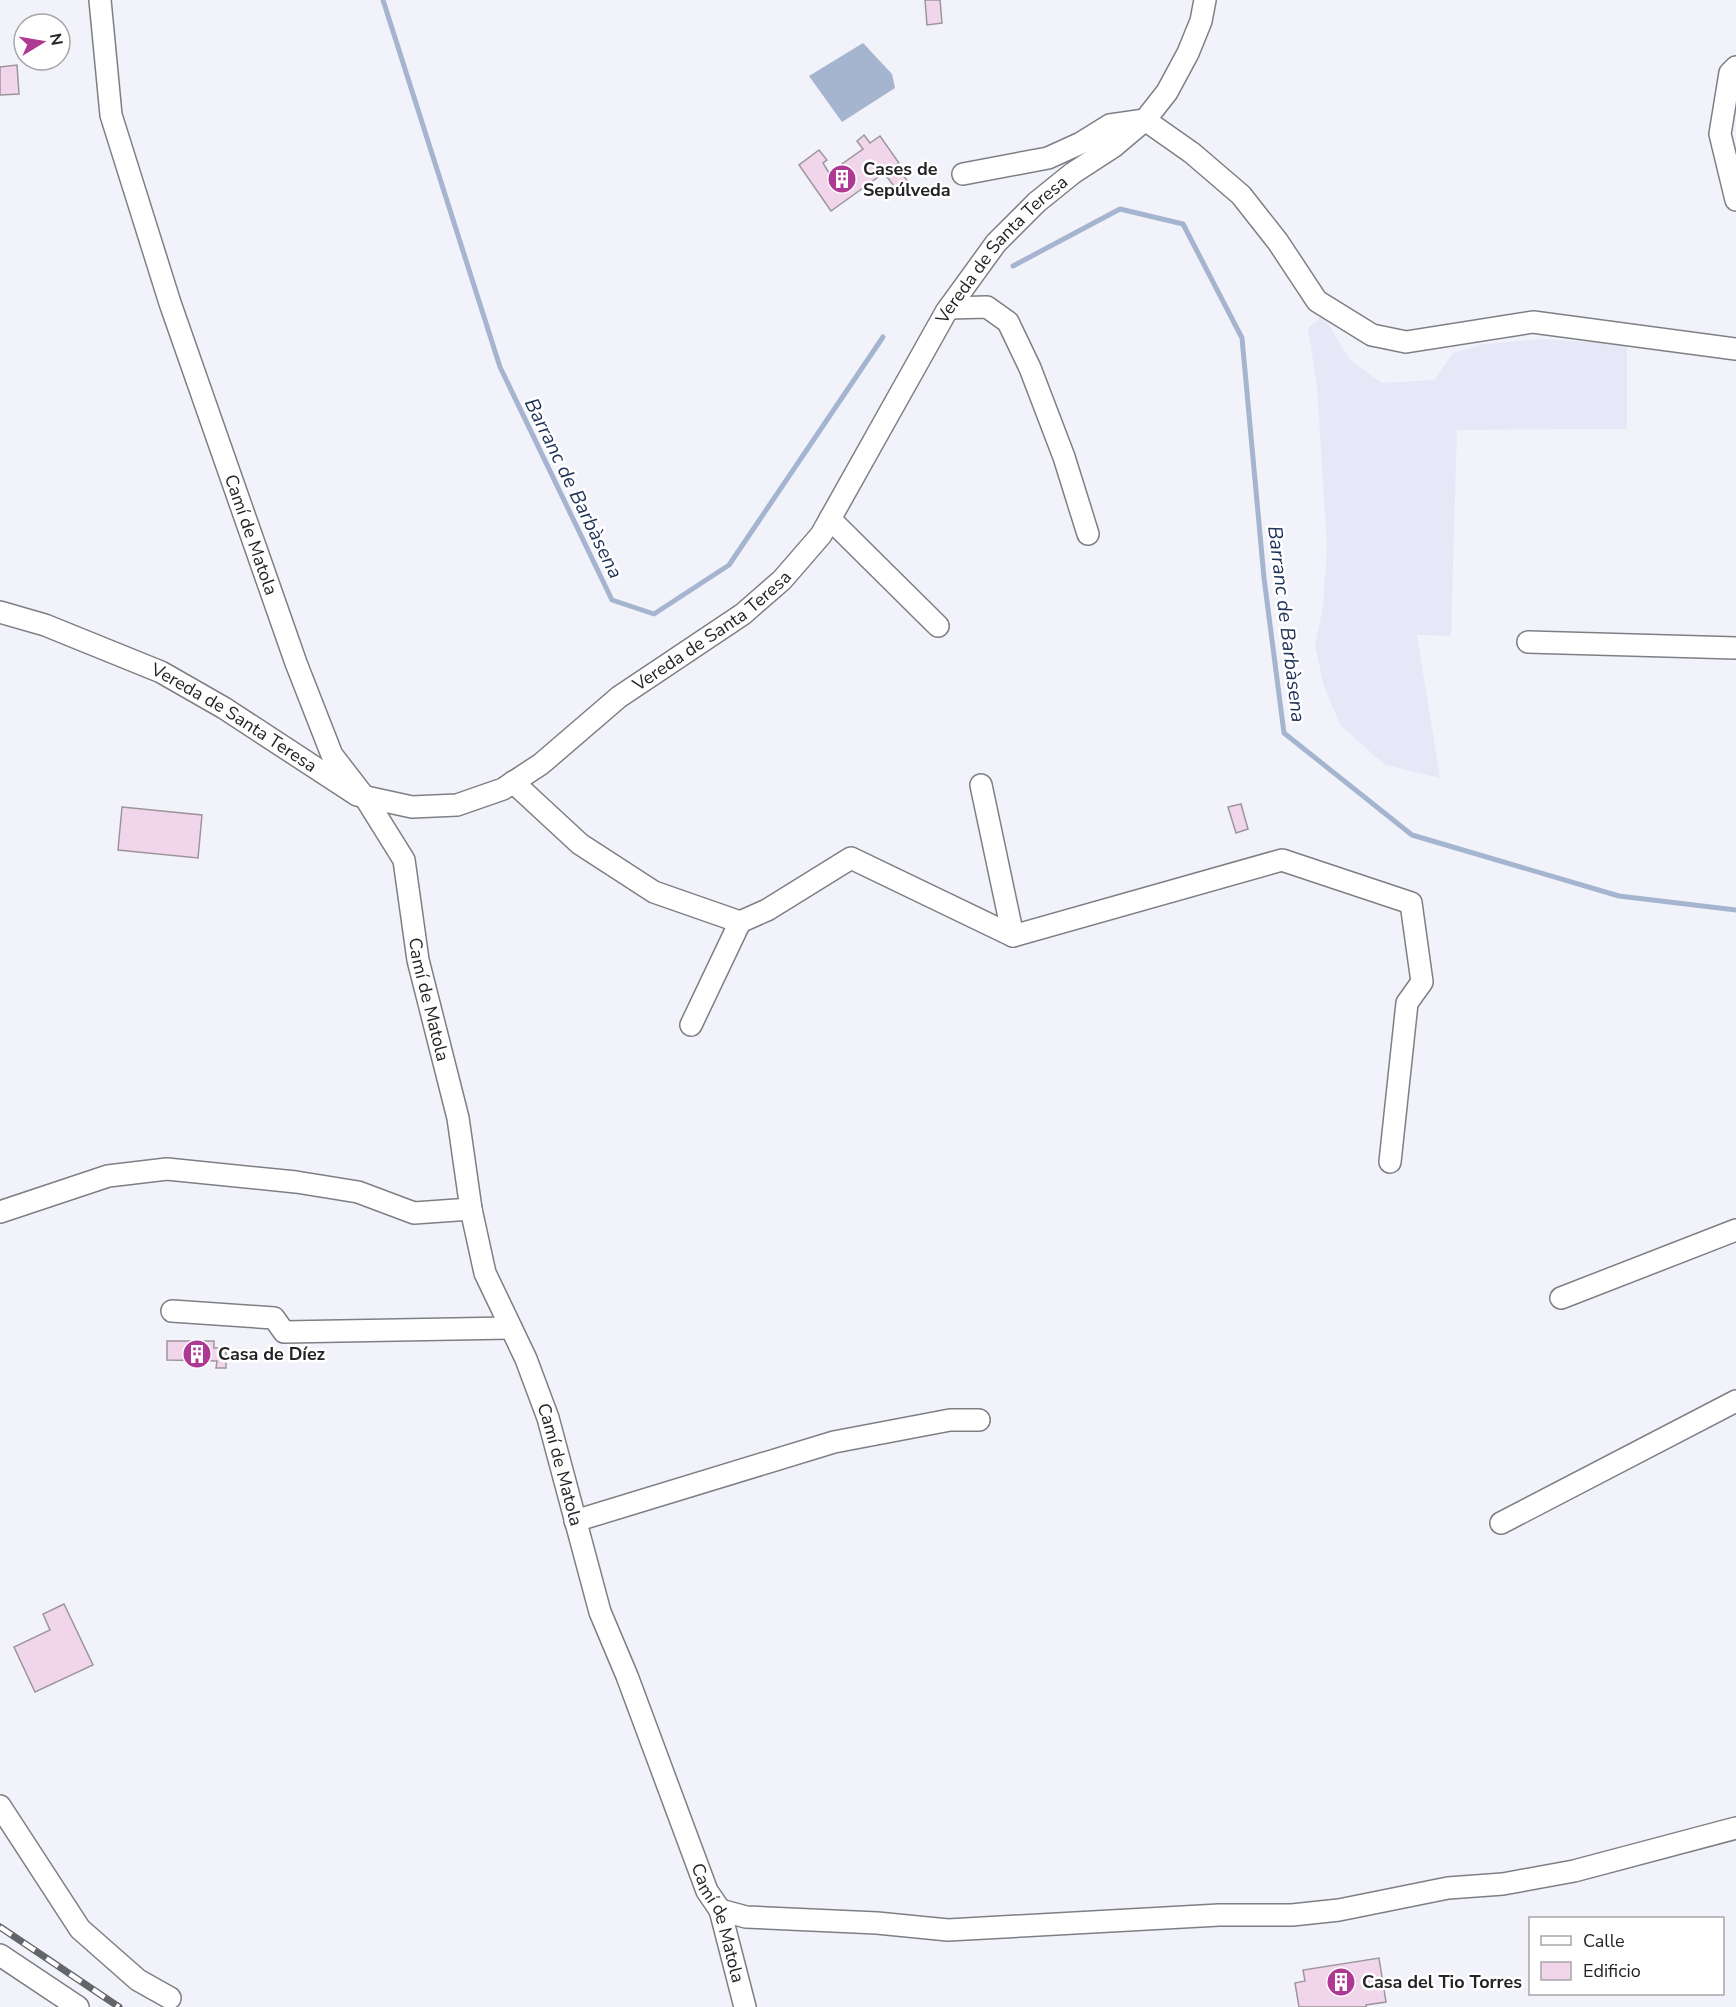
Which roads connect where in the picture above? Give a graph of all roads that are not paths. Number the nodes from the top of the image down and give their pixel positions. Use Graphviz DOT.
graph roads {
  1 [pos="100,0"];
  2 [pos="1206,0"];
  3 [pos="1736,67"];
  4 [pos="1145,120"];
  5 [pos="963,174"];
  6 [pos="1736,200"];
  7 [pos="949,308"];
  8 [pos="1736,349"];
  9 [pos="830,519"];
  10 [pos="1088,534"];
  11 [pos="0,612"];
  12 [pos="938,626"];
  13 [pos="1528,642"];
  14 [pos="1736,648"];
  15 [pos="513,782"];
  16 [pos="981,785"];
  17 [pos="366,799"];
  18 [pos="740,922"];
  19 [pos="1013,936"];
  20 [pos="691,1025"];
  21 [pos="1390,1162"];
  22 [pos="471,1209"];
  23 [pos="0,1212"];
  24 [pos="1736,1230"];
  25 [pos="1561,1298"];
  26 [pos="172,1311"];
  27 [pos="511,1328"];
  28 [pos="1736,1401"];
  29 [pos="980,1420"];
  30 [pos="575,1521"];
  31 [pos="1501,1523"];
  32 [pos="0,1806"];
  33 [pos="1736,1828"];
  34 [pos="720,1910"];
  35 [pos="4,1962"];
  36 [pos="170,1998"];
  37 [pos="78,2007"];
  38 [pos="745,2007"];
  1 -- 17 [label="street, Camí de Matola"];
  2 -- 4 [label="street, Vereda de Santa Teresa"];
  3 -- 6 [label="street"];
  4 -- 5 [label="street"];
  4 -- 7 [label="street, Vereda de Santa Teresa"];
  4 -- 8 [label="street"];
  7 -- 9 [label="street, Vereda de Santa Teresa"];
  7 -- 10 [label="street"];
  9 -- 12 [label="street"];
  9 -- 15 [label="street, Vereda de Santa Teresa"];
  11 -- 17 [label="street, Vereda de Santa Teresa"];
  13 -- 14 [label="street"];
  15 -- 17 [label="street, Vereda de Santa Teresa"];
  15 -- 18 [label="street"];
  16 -- 19 [label="street"];
  17 -- 22 [label="street, Camí de Matola"];
  18 -- 19 [label="street"];
  18 -- 20 [label="street"];
  19 -- 21 [label="street"];
  22 -- 23 [label="street"];
  22 -- 27 [label="street, Camí de Matola"];
  24 -- 25 [label="street"];
  26 -- 27 [label="street"];
  27 -- 30 [label="street, Camí de Matola"];
  28 -- 31 [label="street"];
  29 -- 30 [label="street"];
  30 -- 34 [label="street, Camí de Matola"];
  32 -- 36 [label="street"];
  33 -- 34 [label="street"];
  34 -- 38 [label="street, Camí de Matola"];
  35 -- 37 [label="street"];
}
